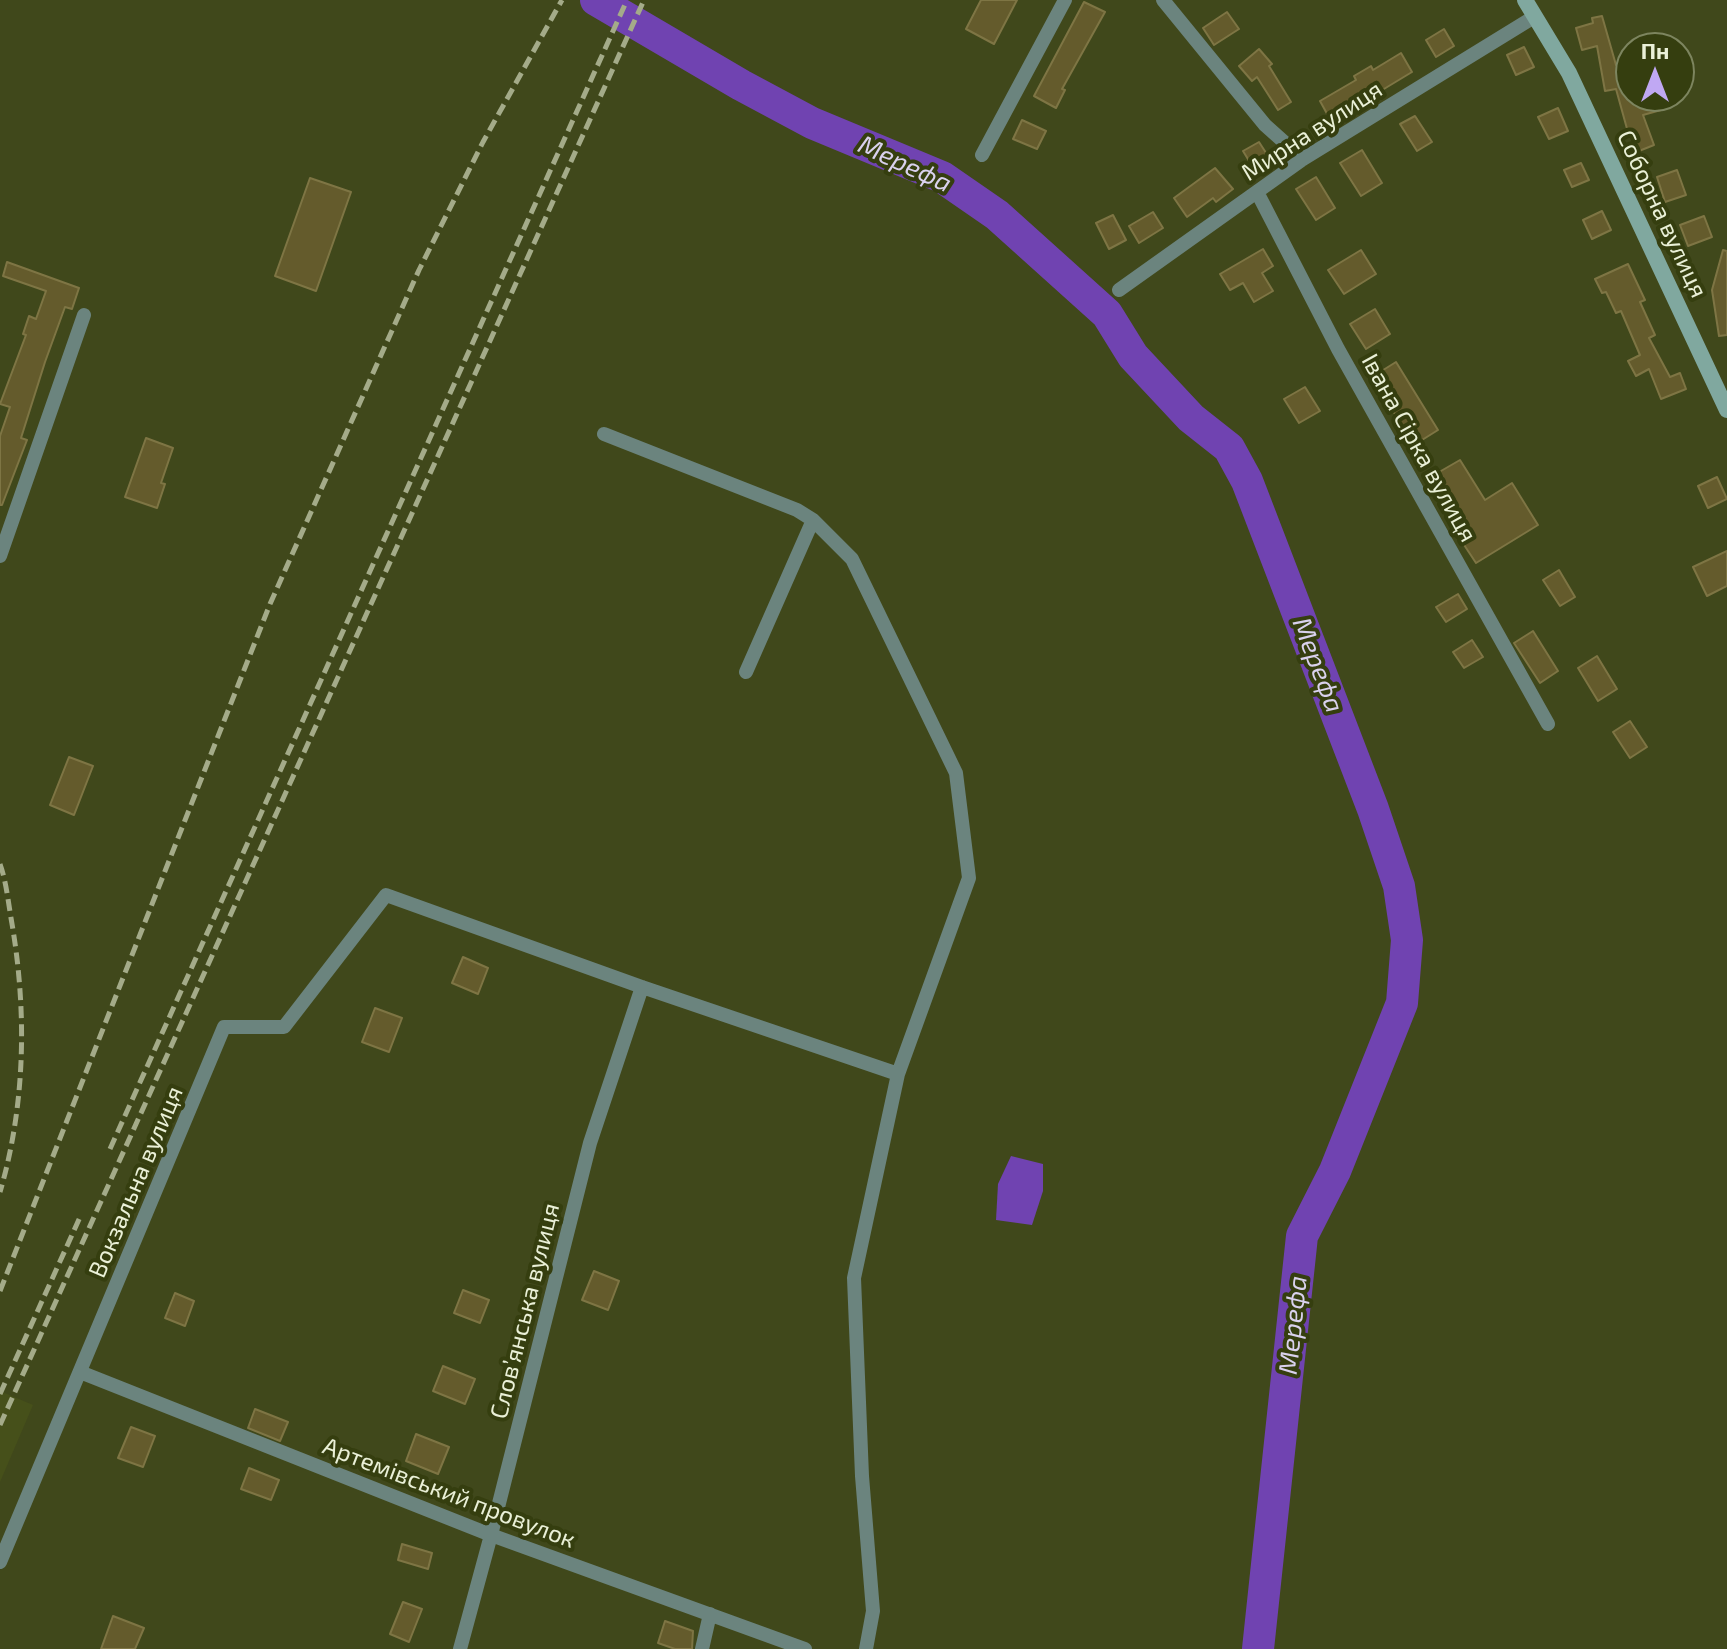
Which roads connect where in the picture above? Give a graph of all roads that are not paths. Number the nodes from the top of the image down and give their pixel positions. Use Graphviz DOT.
graph roads {
  1 [pos="1065,0"];
  2 [pos="1163,0"];
  3 [pos="1525,0"];
  4 [pos="1534,17"];
  5 [pos="982,155"];
  6 [pos="1303,159"];
  7 [pos="1257,192"];
  8 [pos="1119,290"];
  9 [pos="84,315"];
  10 [pos="1727,410"];
  11 [pos="604,434"];
  12 [pos="813,520"];
  13 [pos="0,556"];
  14 [pos="746,672"];
  15 [pos="1548,724"];
  16 [pos="642,987"];
  17 [pos="898,1074"];
  18 [pos="80,1372"];
  19 [pos="491,1535"];
  20 [pos="0,1562"];
  21 [pos="710,1614"];
  22 [pos="460,1649"];
  23 [pos="702,1649"];
  24 [pos="805,1649"];
  25 [pos="866,1649"];
  1 -- 5 [label="street"];
  2 -- 6 [label="street"];
  3 -- 4 [label="street, Соборна вулиця"];
  4 -- 6 [label="street, Мирна вулиця"];
  4 -- 10 [label="street, Соборна вулиця"];
  6 -- 7 [label="street, Мирна вулиця"];
  7 -- 8 [label="street, Мирна вулиця"];
  7 -- 15 [label="street, Івана Сірка вулиця"];
  9 -- 13 [label="street"];
  11 -- 12 [label="street"];
  12 -- 14 [label="street"];
  12 -- 17 [label="street"];
  16 -- 17 [label="street"];
  16 -- 18 [label="street, Вокзальна вулиця"];
  16 -- 19 [label="street, Слов’янська вулиця"];
  17 -- 25 [label="street"];
  18 -- 19 [label="street, Артемівський провулок"];
  18 -- 20 [label="street, Вокзальна вулиця"];
  19 -- 21 [label="street, Артемівський провулок"];
  19 -- 22 [label="street, Слов’янська вулиця"];
  21 -- 23 [label="street"];
  21 -- 24 [label="street, Артемівський провулок"];
}
